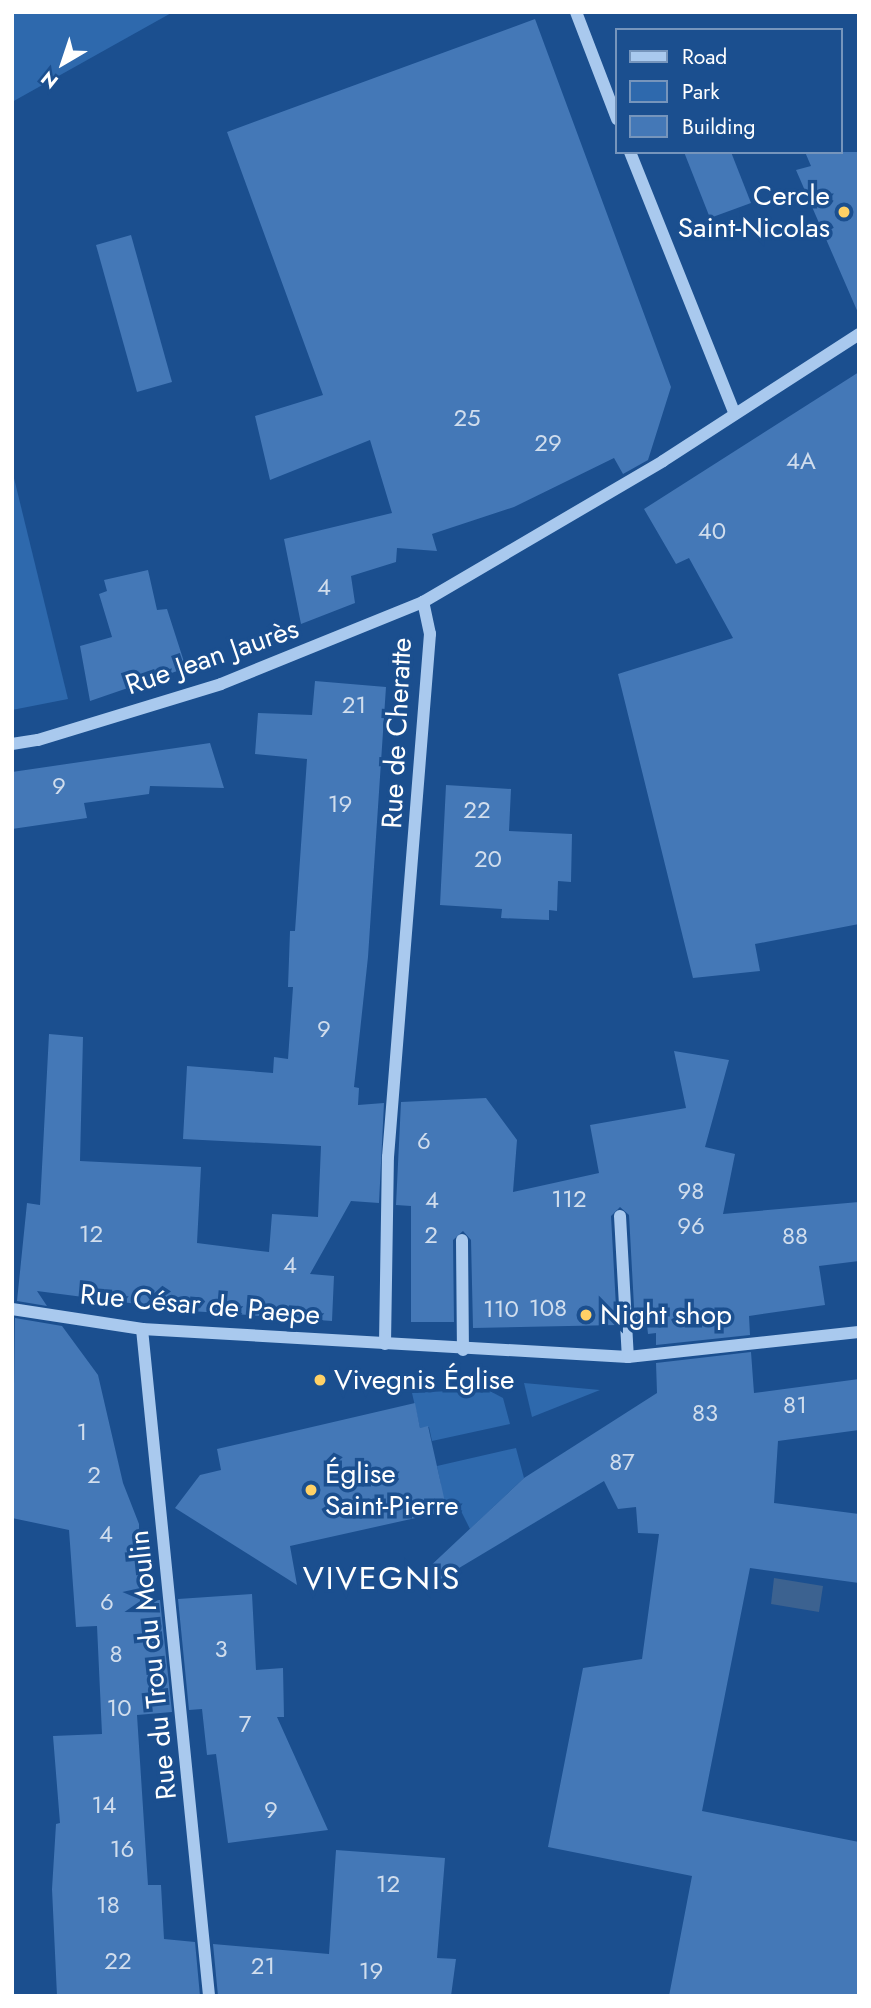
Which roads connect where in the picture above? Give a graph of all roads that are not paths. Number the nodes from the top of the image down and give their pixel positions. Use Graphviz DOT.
graph roads {
  1 [pos="576,12"];
  2 [pos="616,116"];
  3 [pos="631,154"];
  4 [pos="859,334"];
  5 [pos="735,414"];
  6 [pos="423,602"];
  7 [pos="12,744"];
  8 [pos="620,1216"];
  9 [pos="463,1240"];
  10 [pos="12,1309"];
  11 [pos="142,1329"];
  12 [pos="859,1332"];
  13 [pos="385,1344"];
  14 [pos="463,1350"];
  15 [pos="628,1357"];
  16 [pos="209,1996"];
  1 -- 2 [label="street"];
  3 -- 5 [label="street"];
  4 -- 5 [label="street, Rue de Cheratte"];
  5 -- 6 [label="street, Rue de Cheratte"];
  6 -- 7 [label="street, Rue Jean Jaurès"];
  6 -- 13 [label="street, Rue de Cheratte"];
  8 -- 15 [label="street"];
  9 -- 14 [label="street"];
  10 -- 11 [label="street, Rue César de Paepe"];
  11 -- 13 [label="street, Rue César de Paepe"];
  11 -- 16 [label="street, Rue du Trou du Moulin"];
  12 -- 15 [label="street, Rue César de Paepe"];
  13 -- 14 [label="street, Rue César de Paepe"];
  14 -- 15 [label="street, Rue César de Paepe"];
}
